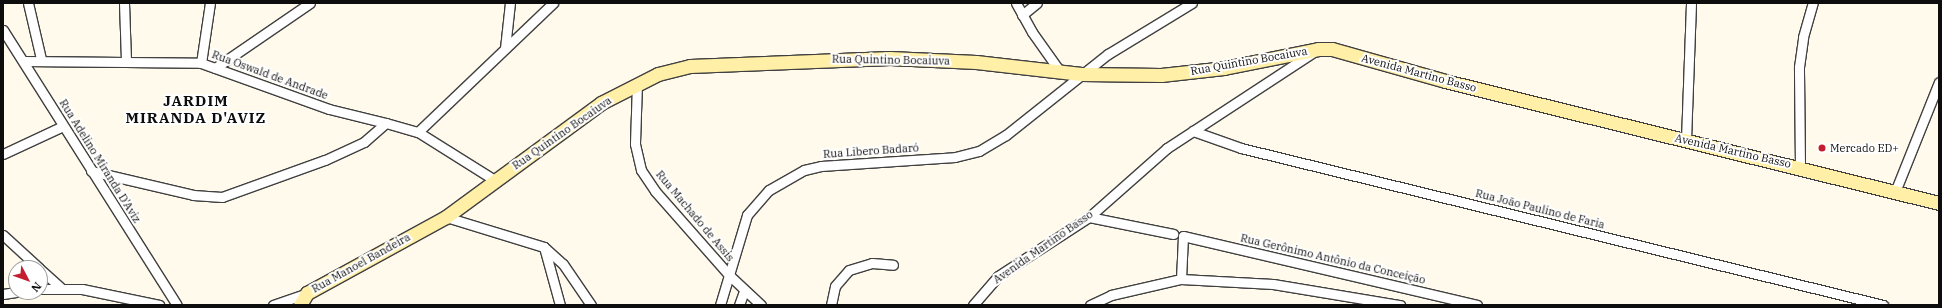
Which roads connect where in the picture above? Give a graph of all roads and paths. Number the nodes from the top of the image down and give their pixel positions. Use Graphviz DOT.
graph roads {
  1 [pos="28,3"];
  2 [pos="124,3"];
  3 [pos="210,3"];
  4 [pos="310,3"];
  5 [pos="510,3"];
  6 [pos="553,3"];
  7 [pos="1037,3"];
  8 [pos="1192,3"];
  9 [pos="1691,3"];
  10 [pos="1813,3"];
  11 [pos="1015,4"];
  12 [pos="1022,14"];
  13 [pos="3,30"];
  14 [pos="505,48"];
  15 [pos="1318,49"];
  16 [pos="41,59"];
  17 [pos="24,61"];
  18 [pos="126,61"];
  19 [pos="201,63"];
  20 [pos="215,68"];
  21 [pos="1059,70"];
  22 [pos="1081,74"];
  23 [pos="1939,82"];
  24 [pos="638,83"];
  25 [pos="386,123"];
  26 [pos="63,126"];
  27 [pos="1193,131"];
  28 [pos="418,132"];
  29 [pos="1686,140"];
  30 [pos="3,154"];
  31 [pos="1800,167"];
  32 [pos="91,171"];
  33 [pos="496,181"];
  34 [pos="1895,192"];
  35 [pos="1939,203"];
  36 [pos="446,217"];
  37 [pos="1089,217"];
  38 [pos="3,234"];
  39 [pos="1173,234"];
  40 [pos="544,247"];
  41 [pos="31,260"];
  42 [pos="893,265"];
  43 [pos="729,275"];
  44 [pos="48,276"];
  45 [pos="1181,279"];
  46 [pos="60,287"];
  47 [pos="48,288"];
  48 [pos="744,291"];
  49 [pos="307,293"];
  50 [pos="160,305"];
  51 [pos="177,305"];
  52 [pos="273,305"];
  53 [pos="300,305"];
  54 [pos="560,305"];
  55 [pos="591,305"];
  56 [pos="720,305"];
  57 [pos="739,305"];
  58 [pos="761,305"];
  59 [pos="831,305"];
  60 [pos="973,305"];
  61 [pos="1090,305"];
  62 [pos="1400,305"];
  63 [pos="1477,305"];
  64 [pos="1883,305"];
  1 -- 16 [label="street"];
  2 -- 18 [label="street"];
  3 -- 19 [label="street"];
  4 -- 20 [label="street"];
  5 -- 14 [label="street"];
  6 -- 14 [label="street"];
  7 -- 12 [label="street"];
  8 -- 22 [label="street, Rua Libero Badaró"];
  9 -- 29 [label="street"];
  10 -- 31 [label="street"];
  11 -- 12 [label="street"];
  12 -- 21 [label="street"];
  13 -- 17 [label="street, Rua Adelino Miranda D'Aviz"];
  14 -- 28 [label="street"];
  15 -- 22 [label="street, Rua Quintino Bocaiuva"];
  15 -- 27 [label="street, Avenida Martino Basso"];
  15 -- 29 [label="street, Avenida Martino Basso"];
  16 -- 17 [label="street, Rua Oswald de Andrade"];
  16 -- 18 [label="street, Rua Oswald de Andrade"];
  17 -- 26 [label="street, Rua Adelino Miranda D'Aviz"];
  18 -- 19 [label="street, Rua Oswald de Andrade"];
  19 -- 20 [label="street, Rua Oswald de Andrade"];
  20 -- 25 [label="street, Rua Oswald de Andrade"];
  21 -- 22 [label="street, Rua Quintino Bocaiuva"];
  21 -- 24 [label="street, Rua Quintino Bocaiuva"];
  22 -- 43 [label="street, Rua Libero Badaró"];
  23 -- 34 [label="street"];
  24 -- 33 [label="street, Rua Quintino Bocaiuva"];
  24 -- 43 [label="street, Rua Machado de Assis"];
  25 -- 28 [label="street, Rua Oswald de Andrade"];
  25 -- 32 [label="street"];
  26 -- 30 [label="street"];
  26 -- 32 [label="street, Rua Adelino Miranda D'Aviz"];
  27 -- 37 [label="street, Avenida Martino Basso"];
  27 -- 64 [label="street, Rua João Paulino de Faria"];
  28 -- 33 [label="street, Rua Oswald de Andrade"];
  29 -- 31 [label="street, Avenida Martino Basso"];
  31 -- 34 [label="street, Avenida Martino Basso"];
  32 -- 51 [label="street, Rua Adelino Miranda D'Aviz"];
  33 -- 36 [label="street, Rua Manoel Bandeira"];
  34 -- 35 [label="street, Avenida Martino Basso"];
  36 -- 40 [label="street"];
  36 -- 49 [label="street, Rua Manoel Bandeira"];
  37 -- 39 [label="street"];
  37 -- 60 [label="street, Avenida Martino Basso"];
  38 -- 41 [label="street"];
  40 -- 54 [label="street"];
  40 -- 55 [label="street"];
  42 -- 59 [label="street"];
  43 -- 48 [label="street, Rua Machado de Assis"];
  43 -- 56 [label="street, Rua Libero Badaró"];
  44 -- 46 [label="street"];
  45 -- 61 [label="street"];
  45 -- 62 [label="street"];
  45 -- 63 [label="street, Rua Gerônimo Antônio da Conceição"];
  46 -- 47 [label="street"];
  46 -- 50 [label="street"];
  48 -- 57 [label="street"];
  48 -- 58 [label="street, Rua Machado de Assis"];
  49 -- 52 [label="street, Rua Manoel Bandeira"];
  49 -- 53 [label="street"];
}
